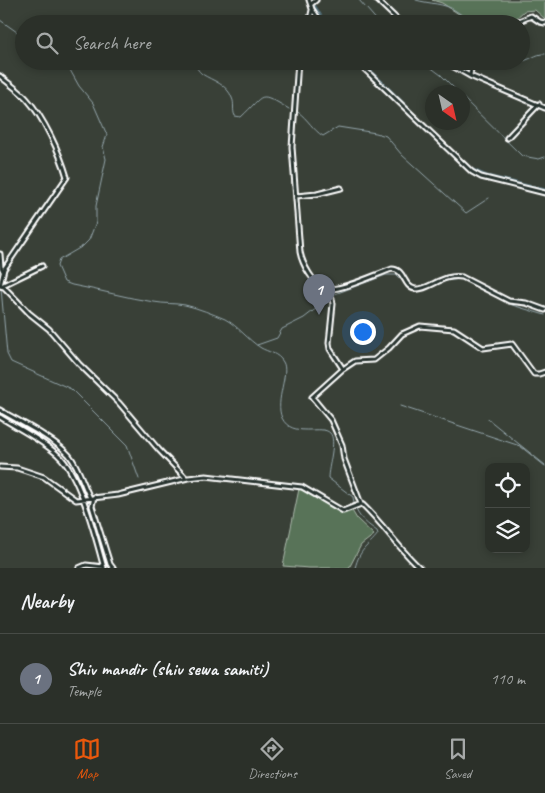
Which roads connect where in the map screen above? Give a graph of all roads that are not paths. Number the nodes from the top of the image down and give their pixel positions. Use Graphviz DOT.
graph roads {
  1 [pos="309,0"];
  2 [pos="377,0"];
  3 [pos="314,2"];
  4 [pos="312,9"];
  5 [pos="311,15"];
  6 [pos="316,15"];
  7 [pos="393,15"];
  8 [pos="530,16"];
  9 [pos="545,23"];
  10 [pos="297,70"];
  11 [pos="365,70"];
  12 [pos="459,70"];
  13 [pos="471,70"];
  14 [pos="0,76"];
  15 [pos="470,76"];
  16 [pos="539,104"];
  17 [pos="545,108"];
  18 [pos="507,138"];
  19 [pos="341,188"];
  20 [pos="545,193"];
  21 [pos="296,196"];
  22 [pos="0,254"];
  23 [pos="42,266"];
  24 [pos="3,271"];
  25 [pos="0,286"];
  26 [pos="320,286"];
  27 [pos="545,310"];
  28 [pos="343,370"];
  29 [pos="545,372"];
  30 [pos="0,410"];
  31 [pos="0,418"];
  32 [pos="0,466"];
  33 [pos="187,478"];
  34 [pos="94,497"];
  35 [pos="86,498"];
  36 [pos="359,504"];
  37 [pos="104,567"];
  38 [pos="79,568"];
  39 [pos="113,568"];
  40 [pos="420,568"];
  1 -- 3 [label="street"];
  2 -- 7 [label="street"];
  3 -- 4 [label="street"];
  4 -- 5 [label="street"];
  4 -- 6 [label="street"];
  8 -- 9 [label="street"];
  10 -- 21 [label="street"];
  11 -- 20 [label="street"];
  12 -- 15 [label="street"];
  13 -- 15 [label="street"];
  14 -- 24 [label="street"];
  15 -- 16 [label="street"];
  16 -- 17 [label="street"];
  16 -- 18 [label="street"];
  19 -- 21 [label="street"];
  21 -- 26 [label="street"];
  22 -- 24 [label="street"];
  23 -- 25 [label="street"];
  24 -- 25 [label="street"];
  25 -- 33 [label="street"];
  26 -- 27 [label="street"];
  26 -- 28 [label="street"];
  28 -- 29 [label="street"];
  28 -- 36 [label="street"];
  30 -- 35 [label="street"];
  31 -- 35 [label="street"];
  32 -- 35 [label="street"];
  33 -- 34 [label="street"];
  33 -- 36 [label="street"];
  34 -- 35 [label="street"];
  34 -- 39 [label="street"];
  35 -- 37 [label="street"];
  36 -- 40 [label="street"];
  37 -- 38 [label="street"];
}
